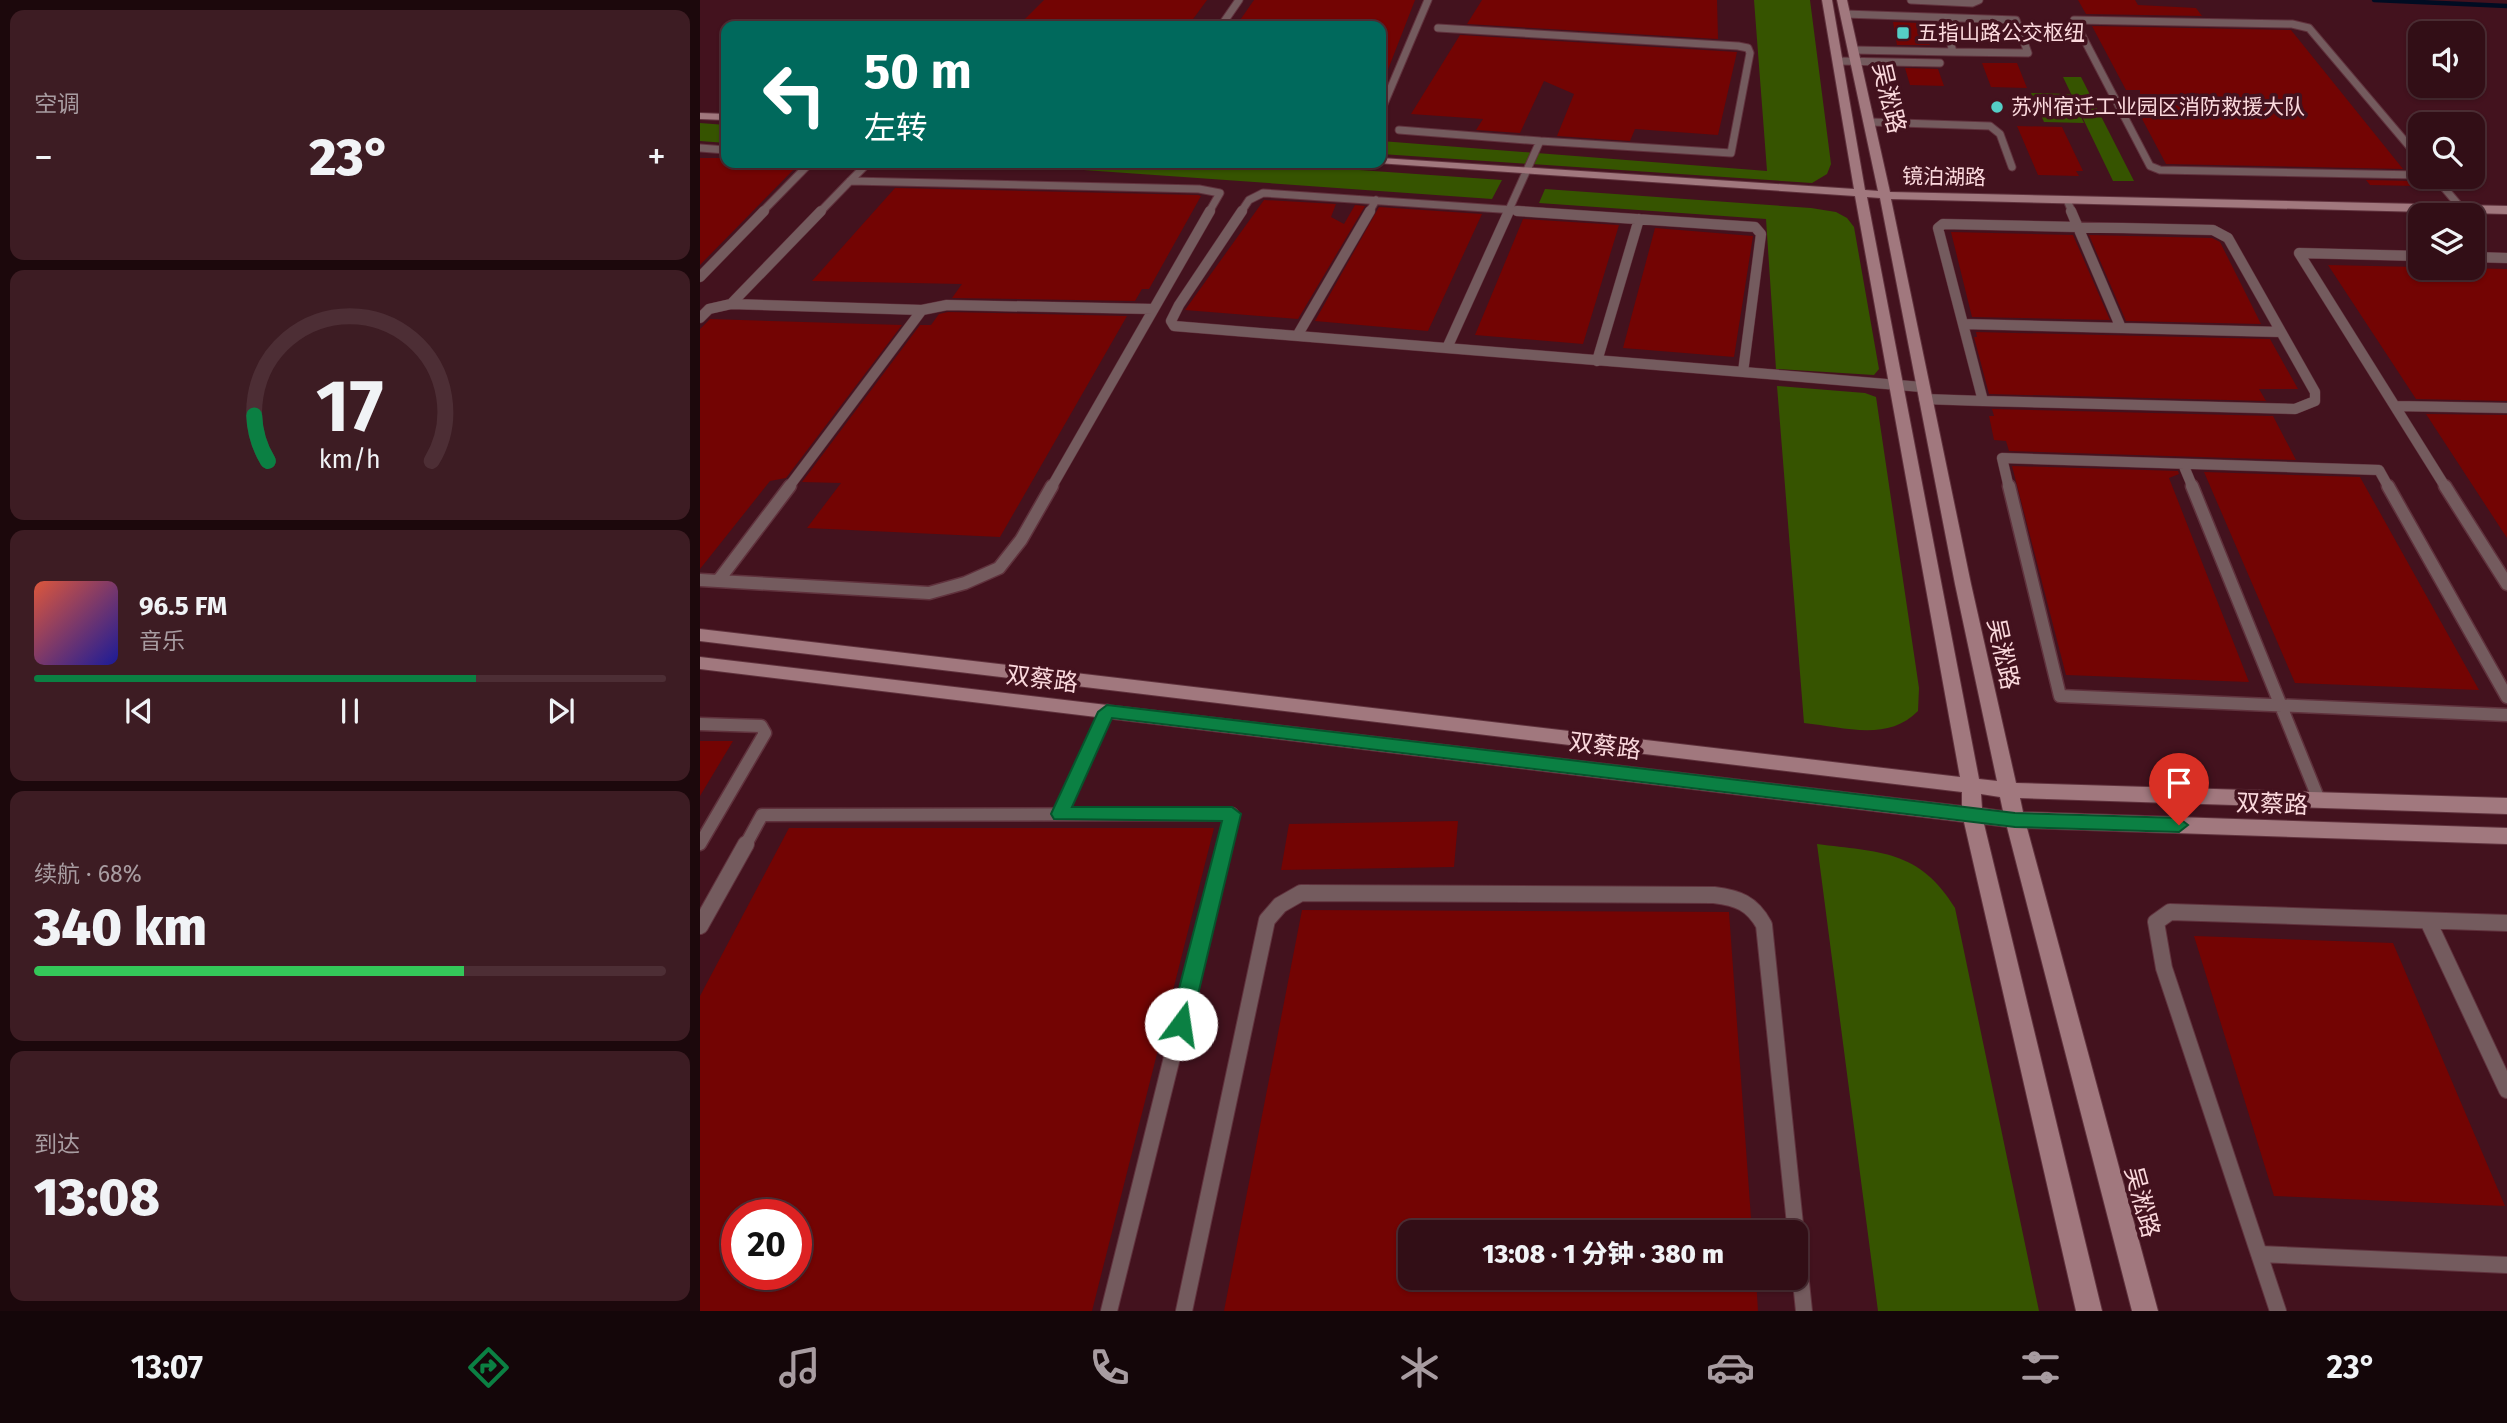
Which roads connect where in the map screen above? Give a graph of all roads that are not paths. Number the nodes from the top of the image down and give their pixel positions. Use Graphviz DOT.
graph roads {
  1 [pos="1239,0"];
  2 [pos="1428,0"];
  3 [pos="1827,0"];
  4 [pos="1911,0"];
  5 [pos="1979,0"];
  6 [pos="1844,7"];
  7 [pos="1944,18"];
  8 [pos="1224,21"];
  9 [pos="1438,28"];
  10 [pos="1953,52"];
  11 [pos="1855,56"];
  12 [pos="1837,61"];
  13 [pos="1940,63"];
  14 [pos="1386,99"];
  15 [pos="700,116"];
  16 [pos="721,117"];
  17 [pos="1870,122"];
  18 [pos="1399,130"];
  19 [pos="1540,141"];
  20 [pos="2408,145"];
  21 [pos="700,148"];
  22 [pos="721,150"];
  23 [pos="1386,161"];
  24 [pos="2012,167"];
  25 [pos="805,168"];
  26 [pos="863,168"];
  27 [pos="1527,171"];
  28 [pos="2408,175"];
  29 [pos="850,181"];
  30 [pos="2445,189"];
  31 [pos="1860,193"];
  32 [pos="1885,195"];
  33 [pos="1376,200"];
  34 [pos="2067,200"];
  35 [pos="2457,203"];
  36 [pos="2408,208"];
  37 [pos="1509,210"];
  38 [pos="2485,210"];
  39 [pos="2507,210"];
  40 [pos="1639,219"];
  41 [pos="2078,225"];
  42 [pos="2408,256"];
  43 [pos="2485,257"];
  44 [pos="2507,258"];
  45 [pos="700,277"];
  46 [pos="732,304"];
  47 [pos="1153,309"];
  48 [pos="922,310"];
  49 [pos="700,318"];
  50 [pos="1963,324"];
  51 [pos="2121,328"];
  52 [pos="2281,332"];
  53 [pos="1297,336"];
  54 [pos="1447,348"];
  55 [pos="1597,361"];
  56 [pos="1743,373"];
  57 [pos="1896,385"];
  58 [pos="1923,393"];
  59 [pos="1983,401"];
  60 [pos="2395,406"];
  61 [pos="2507,408"];
  62 [pos="2183,464"];
  63 [pos="700,580"];
  64 [pos="718,581"];
  65 [pos="2507,584"];
  66 [pos="700,635"];
  67 [pos="700,663"];
  68 [pos="2507,697"];
  69 [pos="2280,704"];
  70 [pos="1107,712"];
  71 [pos="2507,715"];
  72 [pos="700,724"];
  73 [pos="1971,786"];
  74 [pos="2008,790"];
  75 [pos="2319,800"];
  76 [pos="2507,806"];
  77 [pos="1060,814"];
  78 [pos="1972,815"];
  79 [pos="2015,820"];
  80 [pos="2507,836"];
  81 [pos="700,844"];
  82 [pos="2428,921"];
  83 [pos="2507,923"];
  84 [pos="700,926"];
  85 [pos="2507,1090"];
  86 [pos="2259,1254"];
  87 [pos="2507,1265"];
  88 [pos="1109,1311"];
  89 [pos="1184,1311"];
  90 [pos="1804,1311"];
  91 [pos="2089,1311"];
  92 [pos="2145,1311"];
  93 [pos="2278,1311"];
  1 -- 8 [label="lane"];
  2 -- 14 [label="lane"];
  3 -- 12 [label="street, 吴淞路"];
  4 -- 5 [label="lane"];
  6 -- 7 [label="lane"];
  6 -- 11 [label="street, 吴淞路"];
  7 -- 10 [label="lane"];
  7 -- 10 [label="lane"];
  9 -- 19 [label="lane"];
  10 -- 11 [label="lane"];
  11 -- 12 [label="lane"];
  11 -- 13 [label="lane"];
  11 -- 17 [label="street, 吴淞路"];
  12 -- 31 [label="street, 吴淞路"];
  15 -- 16 [label="street"];
  17 -- 24 [label="lane"];
  17 -- 32 [label="street, 吴淞路"];
  18 -- 19 [label="lane"];
  19 -- 27 [label="lane"];
  20 -- 28 [label="lane"];
  21 -- 22 [label="lane"];
  23 -- 27 [label="street, 镜泊湖路"];
  25 -- 45 [label="lane"];
  26 -- 29 [label="lane"];
  27 -- 31 [label="street, 镜泊湖路"];
  27 -- 37 [label="lane"];
  29 -- 46 [label="lane"];
  29 -- 47 [label="lane"];
  30 -- 35 [label="lane"];
  31 -- 32 [label="street, 镜泊湖路"];
  31 -- 57 [label="street, 吴淞路"];
  32 -- 34 [label="street, 镜泊湖路"];
  32 -- 58 [label="street, 吴淞路"];
  33 -- 37 [label="lane"];
  33 -- 53 [label="lane"];
  33 -- 53 [label="lane"];
  34 -- 36 [label="street, 镜泊湖路"];
  34 -- 41 [label="lane"];
  37 -- 40 [label="lane"];
  37 -- 54 [label="lane"];
  38 -- 39 [label="street, 镜泊湖路"];
  40 -- 55 [label="lane"];
  40 -- 56 [label="lane"];
  41 -- 50 [label="lane"];
  41 -- 51 [label="lane"];
  41 -- 52 [label="lane"];
  42 -- 60 [label="lane"];
  43 -- 44 [label="lane"];
  46 -- 48 [label="lane"];
  46 -- 49 [label="lane"];
  47 -- 48 [label="lane"];
  47 -- 64 [label="lane"];
  48 -- 64 [label="lane"];
  50 -- 51 [label="lane"];
  50 -- 59 [label="lane"];
  51 -- 52 [label="lane"];
  52 -- 59 [label="lane"];
  53 -- 54 [label="lane"];
  54 -- 55 [label="lane"];
  55 -- 56 [label="lane"];
  56 -- 57 [label="lane"];
  57 -- 58 [label="lane"];
  57 -- 73 [label="street, 吴淞路"];
  58 -- 59 [label="lane"];
  58 -- 74 [label="street, 吴淞路"];
  60 -- 61 [label="lane"];
  60 -- 65 [label="lane"];
  62 -- 68 [label="lane"];
  62 -- 69 [label="lane"];
  62 -- 69 [label="lane"];
  63 -- 64 [label="lane"];
  66 -- 73 [label="street, 双蔡路"];
  67 -- 70 [label="street, 双蔡路"];
  69 -- 71 [label="lane"];
  69 -- 75 [label="lane"];
  70 -- 77 [label="lane"];
  70 -- 78 [label="street, 双蔡路"];
  72 -- 81 [label="lane"];
  73 -- 74 [label="street, 双蔡路"];
  73 -- 78 [label="street, 吴淞路"];
  74 -- 75 [label="street, 双蔡路"];
  74 -- 79 [label="street, 吴淞路"];
  75 -- 76 [label="street, 双蔡路"];
  77 -- 84 [label="lane"];
  77 -- 88 [label="lane"];
  78 -- 79 [label="street, 双蔡路"];
  78 -- 91 [label="street, 吴淞路"];
  79 -- 80 [label="street, 双蔡路"];
  79 -- 92 [label="street, 吴淞路"];
  82 -- 83 [label="lane"];
  82 -- 85 [label="lane"];
  82 -- 86 [label="lane"];
  86 -- 87 [label="lane"];
  86 -- 93 [label="lane"];
  89 -- 90 [label="lane"];
}
